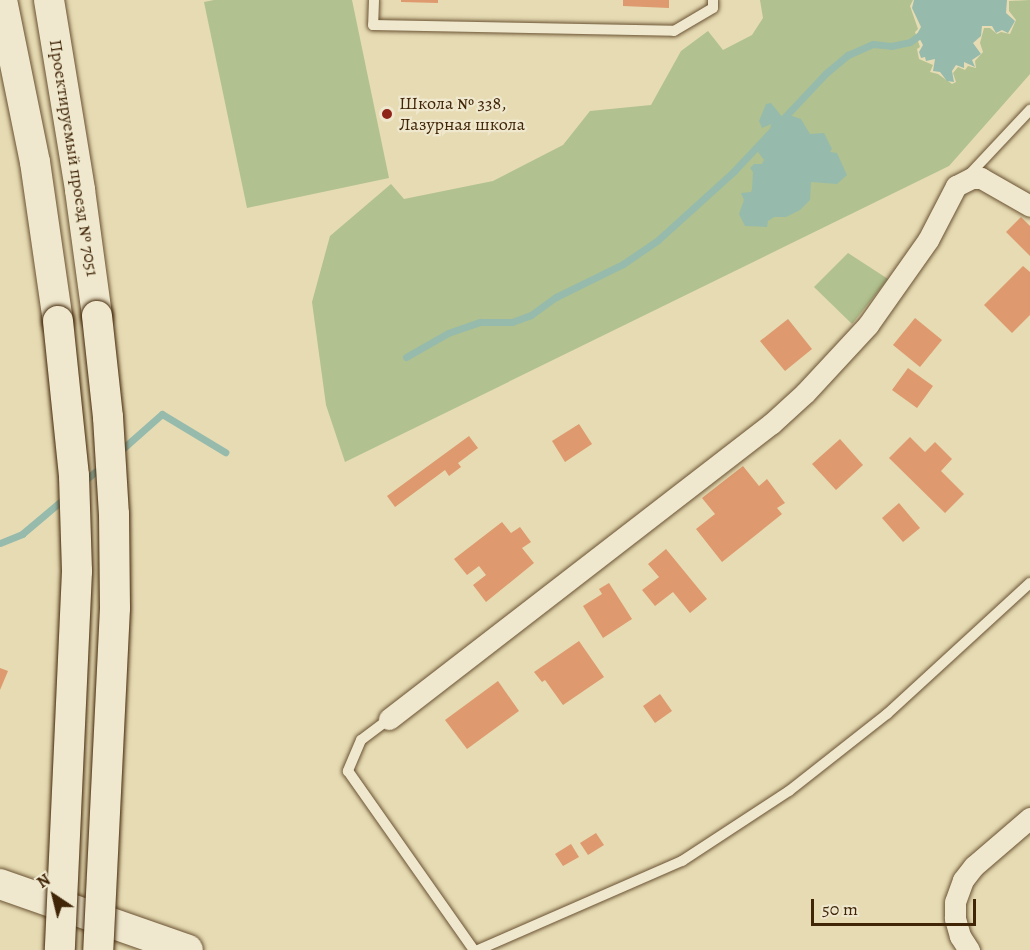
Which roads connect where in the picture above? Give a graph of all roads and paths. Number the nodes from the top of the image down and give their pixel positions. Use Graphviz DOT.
graph roads {
  1 [pos="2,0"];
  2 [pos="49,0"];
  3 [pos="374,0"];
  4 [pos="713,0"];
  5 [pos="0,104"];
  6 [pos="1030,110"];
  7 [pos="35,162"];
  8 [pos="964,181"];
  9 [pos="1030,206"];
  10 [pos="1030,583"];
  11 [pos="389,719"];
  12 [pos="1030,818"];
  13 [pos="0,884"];
  14 [pos="60,950"];
  15 [pos="98,950"];
  16 [pos="188,950"];
  17 [pos="476,950"];
  18 [pos="969,950"];
  1 -- 7 [label="main road"];
  2 -- 15 [label="main road, Проектируемый проезд № 7051, bridge"];
  3 -- 4 [label="lane"];
  5 -- 7 [label="main road"];
  6 -- 8 [label="lane"];
  7 -- 14 [label="main road, bridge"];
  8 -- 9 [label="street"];
  8 -- 11 [label="street"];
  10 -- 17 [label="lane"];
  11 -- 17 [label="lane"];
  12 -- 18 [label="street"];
  13 -- 16 [label="main road"];
}
